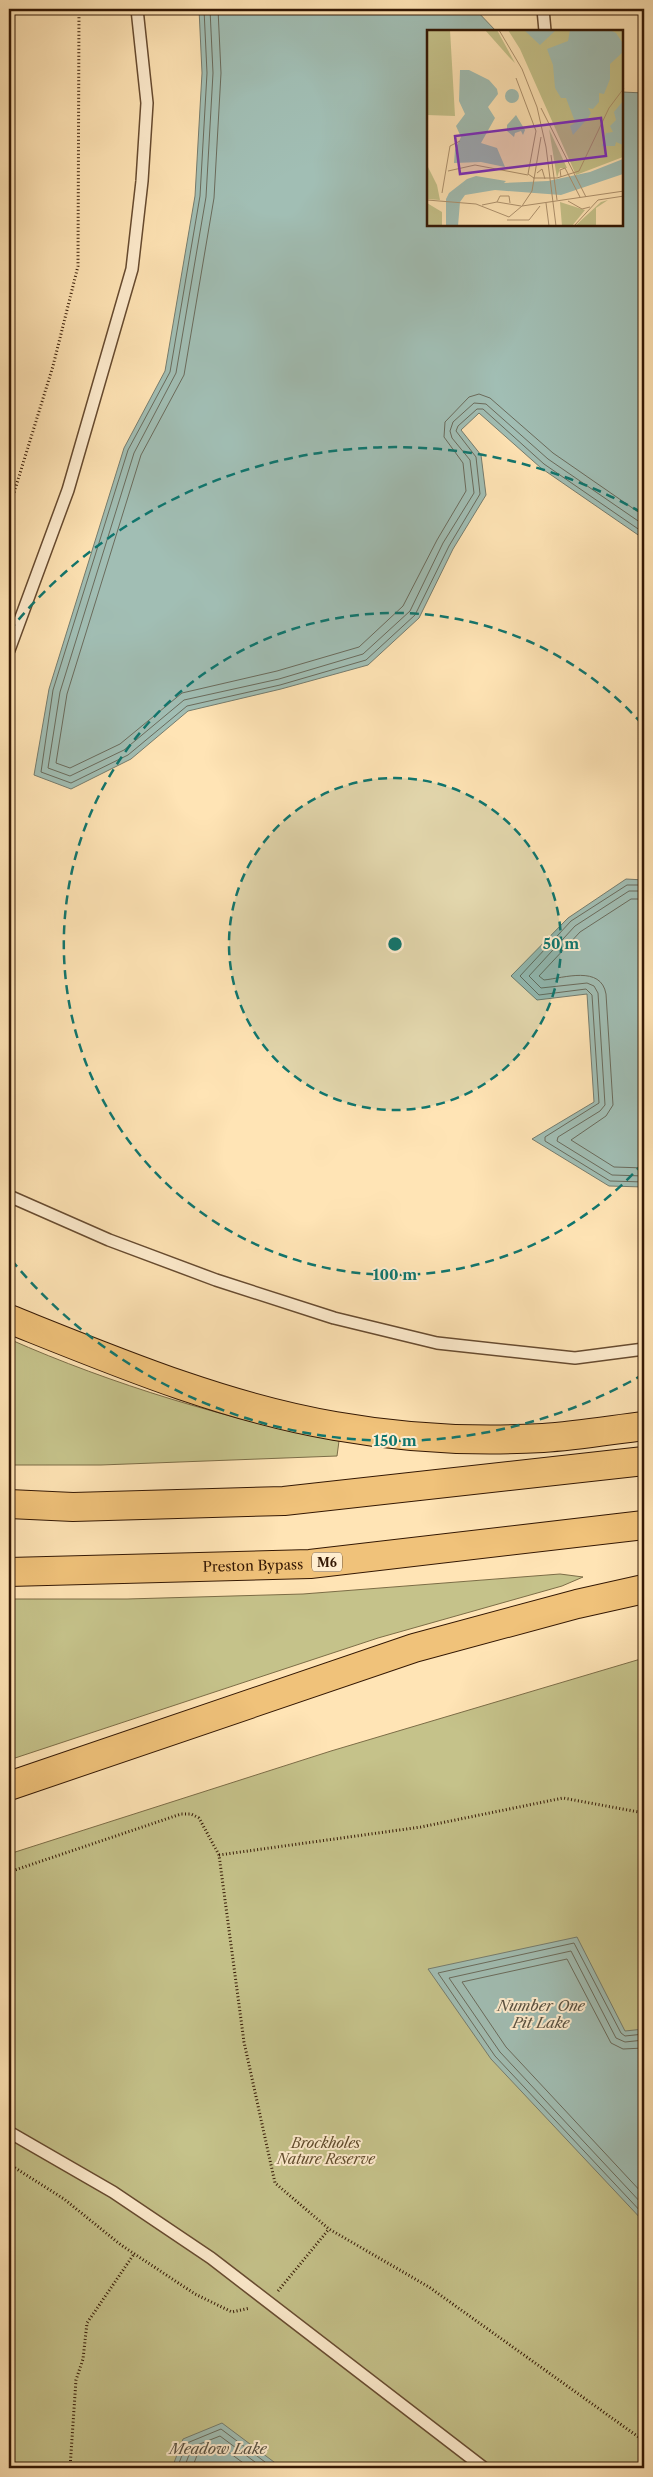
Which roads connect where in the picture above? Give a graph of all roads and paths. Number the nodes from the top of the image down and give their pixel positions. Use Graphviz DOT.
graph roads {
  1 [pos="79,9"];
  2 [pos="137,9"];
  3 [pos="542,9"];
  4 [pos="545,30"];
  5 [pos="9,509"];
  6 [pos="9,650"];
  7 [pos="9,1196"];
  8 [pos="9,1319"];
  9 [pos="644,1349"];
  10 [pos="644,1426"];
  11 [pos="644,1461"];
  12 [pos="9,1504"];
  13 [pos="644,1525"];
  14 [pos="9,1572"];
  15 [pos="644,1588"];
  16 [pos="9,1786"];
  17 [pos="644,1813"];
  18 [pos="219,1855"];
  19 [pos="9,1872"];
  20 [pos="9,2132"];
  21 [pos="134,2254"];
  22 [pos="644,2441"];
  23 [pos="70,2468"];
  24 [pos="484,2468"];
  1 -- 5 [label="path"];
  2 -- 6 [label="lane"];
  3 -- 4 [label="lane"];
  7 -- 9 [label="lane"];
  8 -- 10 [label="highway"];
  11 -- 12 [label="highway"];
  13 -- 14 [label="highway, Preston Bypass / M6"];
  15 -- 16 [label="highway"];
  17 -- 18 [label="path"];
  18 -- 19 [label="path"];
  18 -- 22 [label="path"];
  20 -- 24 [label="lane"];
  21 -- 23 [label="path"];
}
